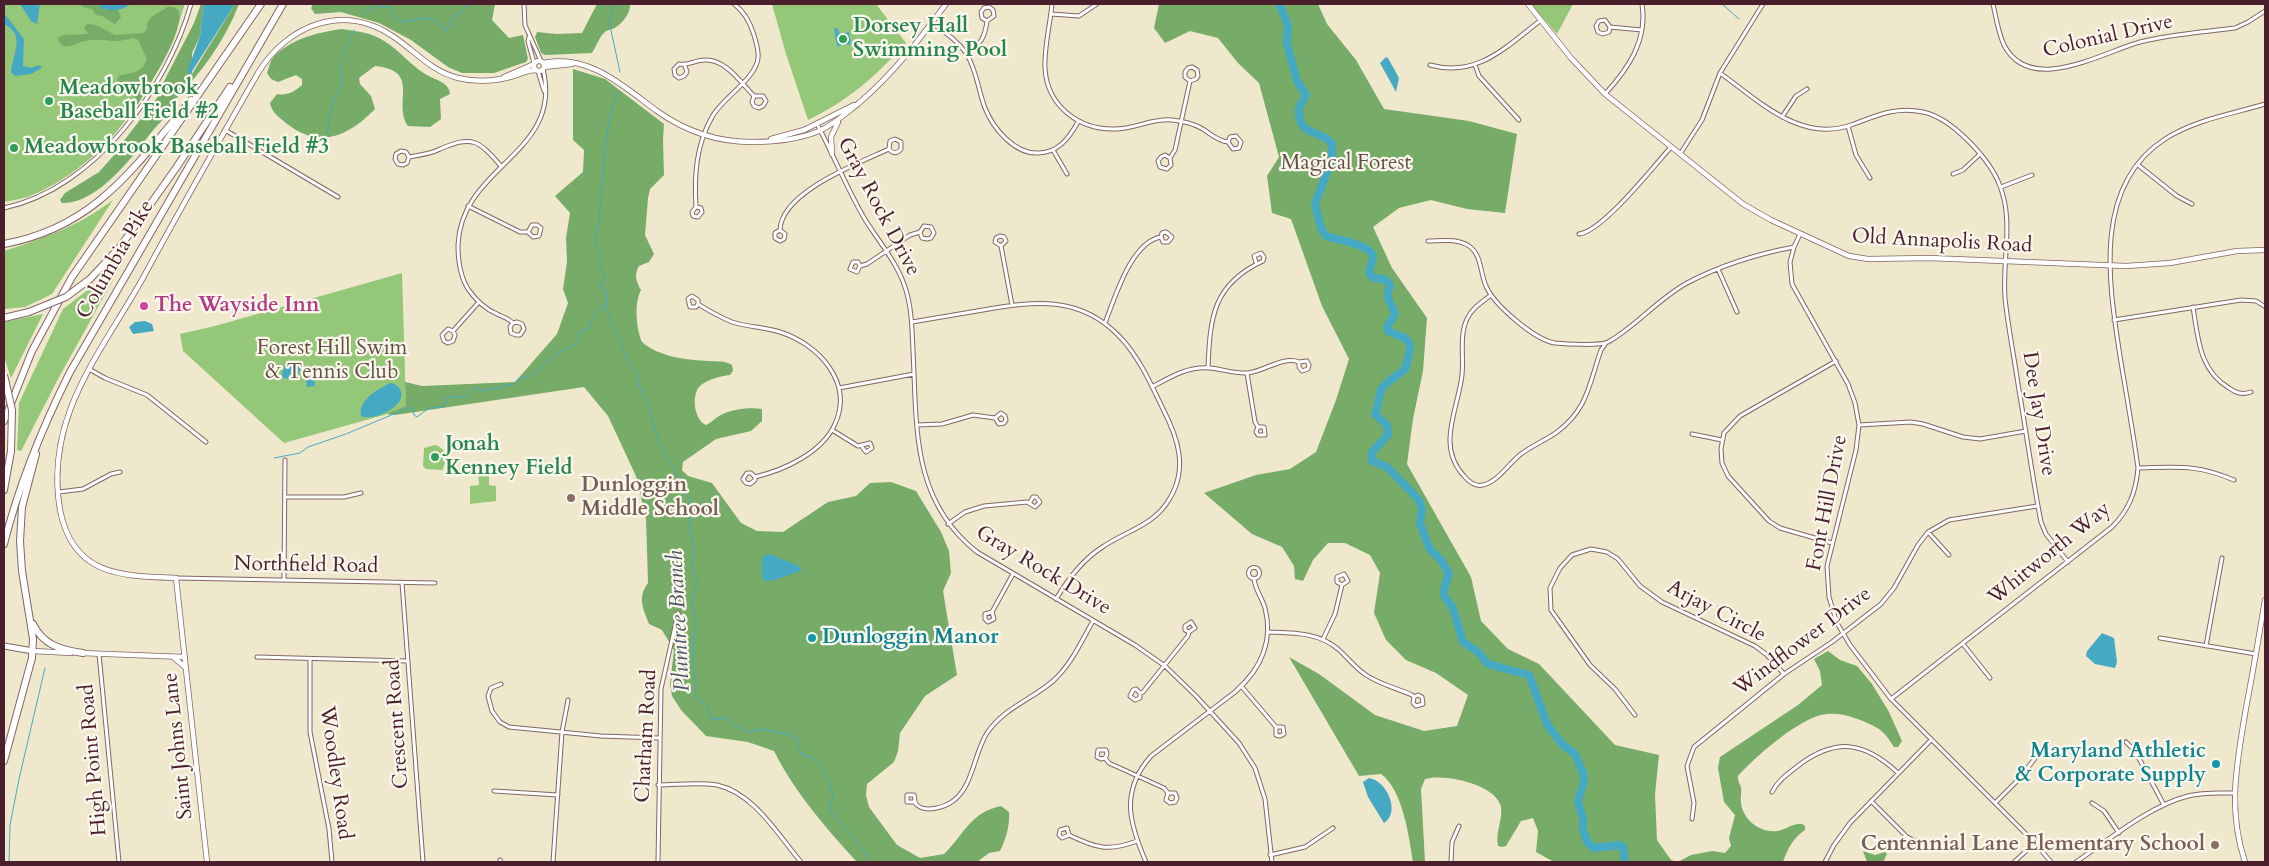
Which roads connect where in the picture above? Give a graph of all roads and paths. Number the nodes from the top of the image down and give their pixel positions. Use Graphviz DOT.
graph roads {
  1 [pos="191,4"];
  2 [pos="261,4"];
  3 [pos="283,4"];
  4 [pos="524,4"];
  5 [pos="734,4"];
  6 [pos="946,4"];
  7 [pos="1052,4"];
  8 [pos="1097,4"];
  9 [pos="1528,4"];
  10 [pos="1642,4"];
  11 [pos="1763,4"];
  12 [pos="1993,4"];
  13 [pos="2265,11"];
  14 [pos="1051,14"];
  15 [pos="1542,19"];
  16 [pos="986,20"];
  17 [pos="932,22"];
  18 [pos="1610,27"];
  19 [pos="1642,30"];
  20 [pos="529,37"];
  21 [pos="260,43"];
  22 [pos="966,53"];
  23 [pos="222,62"];
  24 [pos="534,64"];
  25 [pos="1430,65"];
  26 [pos="1475,65"];
  27 [pos="685,66"];
  28 [pos="541,67"];
  29 [pos="1720,73"];
  30 [pos="501,78"];
  31 [pos="1190,81"];
  32 [pos="741,83"];
  33 [pos="1807,90"];
  34 [pos="1605,94"];
  35 [pos="754,96"];
  36 [pos="857,104"];
  37 [pos="2265,104"];
  38 [pos="1782,117"];
  39 [pos="841,119"];
  40 [pos="1519,120"];
  41 [pos="1181,121"];
  42 [pos="1078,122"];
  43 [pos="817,124"];
  44 [pos="1848,126"];
  45 [pos="225,130"];
  46 [pos="820,130"];
  47 [pos="704,135"];
  48 [pos="760,142"];
  49 [pos="1228,142"];
  50 [pos="1671,147"];
  51 [pos="889,149"];
  52 [pos="1053,150"];
  53 [pos="832,154"];
  54 [pos="1680,154"];
  55 [pos="1980,154"];
  56 [pos="409,157"];
  57 [pos="1170,158"];
  58 [pos="2138,165"];
  59 [pos="501,166"];
  60 [pos="840,172"];
  61 [pos="1066,174"];
  62 [pos="1953,174"];
  63 [pos="2032,175"];
  64 [pos="1870,178"];
  65 [pos="2001,187"];
  66 [pos="338,197"];
  67 [pos="2192,204"];
  68 [pos="468,206"];
  69 [pos="696,207"];
  70 [pos="4,208"];
  71 [pos="780,230"];
  72 [pos="528,232"];
  73 [pos="920,232"];
  74 [pos="1579,234"];
  75 [pos="1800,234"];
  76 [pos="1161,237"];
  77 [pos="1428,241"];
  78 [pos="4,244"];
  79 [pos="1001,246"];
  80 [pos="1794,247"];
  81 [pos="2265,250"];
  82 [pos="886,251"];
  83 [pos="1256,262"];
  84 [pos="2006,262"];
  85 [pos="860,266"];
  86 [pos="2110,266"];
  87 [pos="1718,269"];
  88 [pos="1492,295"];
  89 [pos="479,302"];
  90 [pos="698,304"];
  91 [pos="1012,305"];
  92 [pos="2264,306"];
  93 [pos="2193,307"];
  94 [pos="1736,312"];
  95 [pos="4,318"];
  96 [pos="2114,320"];
  97 [pos="911,322"];
  98 [pos="513,323"];
  99 [pos="1105,323"];
  100 [pos="453,331"];
  101 [pos="1606,343"];
  102 [pos="1836,361"];
  103 [pos="1299,362"];
  104 [pos="1208,368"];
  105 [pos="89,369"];
  106 [pos="1247,373"];
  107 [pos="4,374"];
  108 [pos="914,374"];
  109 [pos="1152,387"];
  110 [pos="839,388"];
  111 [pos="2251,392"];
  112 [pos="51,410"];
  113 [pos="995,418"];
  114 [pos="4,421"];
  115 [pos="917,425"];
  116 [pos="1859,425"];
  117 [pos="1258,427"];
  118 [pos="832,430"];
  119 [pos="2026,431"];
  120 [pos="1692,434"];
  121 [pos="1722,440"];
  122 [pos="206,442"];
  123 [pos="862,447"];
  124 [pos="285,460"];
  125 [pos="2138,468"];
  126 [pos="120,472"];
  127 [pos="755,476"];
  128 [pos="2234,480"];
  129 [pos="4,490"];
  130 [pos="58,492"];
  131 [pos="361,493"];
  132 [pos="286,497"];
  133 [pos="1030,502"];
  134 [pos="2038,506"];
  135 [pos="948,524"];
  136 [pos="1928,532"];
  137 [pos="1832,543"];
  138 [pos="4,544"];
  139 [pos="1949,555"];
  140 [pos="2222,558"];
  141 [pos="2068,562"];
  142 [pos="1013,574"];
  143 [pos="176,578"];
  144 [pos="1254,579"];
  145 [pos="284,580"];
  146 [pos="402,583"];
  147 [pos="435,583"];
  148 [pos="1342,585"];
  149 [pos="1056,599"];
  150 [pos="2265,600"];
  151 [pos="992,612"];
  152 [pos="678,614"];
  153 [pos="29,617"];
  154 [pos="1093,621"];
  155 [pos="1189,632"];
  156 [pos="1268,632"];
  157 [pos="1843,634"];
  158 [pos="2160,638"];
  159 [pos="1323,639"];
  160 [pos="1963,644"];
  161 [pos="4,646"];
  162 [pos="2206,646"];
  163 [pos="33,651"];
  164 [pos="82,653"];
  165 [pos="99,654"];
  166 [pos="2256,654"];
  167 [pos="172,657"];
  168 [pos="185,657"];
  169 [pos="257,657"];
  170 [pos="310,659"];
  171 [pos="408,661"];
  172 [pos="1165,666"];
  173 [pos="186,669"];
  174 [pos="1784,674"];
  175 [pos="1990,678"];
  176 [pos="501,684"];
  177 [pos="1242,686"];
  178 [pos="1140,693"];
  179 [pos="1414,697"];
  180 [pos="1891,699"];
  181 [pos="568,700"];
  182 [pos="1210,710"];
  183 [pos="1635,715"];
  184 [pos="1276,727"];
  185 [pos="562,732"];
  186 [pos="659,738"];
  187 [pos="1931,740"];
  188 [pos="2126,742"];
  189 [pos="2043,748"];
  190 [pos="1105,758"];
  191 [pos="4,761"];
  192 [pos="1898,773"];
  193 [pos="1138,776"];
  194 [pos="658,785"];
  195 [pos="494,791"];
  196 [pos="1772,792"];
  197 [pos="1168,793"];
  198 [pos="2234,793"];
  199 [pos="558,795"];
  200 [pos="914,802"];
  201 [pos="1871,802"];
  202 [pos="1995,802"];
  203 [pos="2092,803"];
  204 [pos="2164,805"];
  205 [pos="1692,819"];
  206 [pos="1459,826"];
  207 [pos="1333,828"];
  208 [pos="2119,834"];
  209 [pos="1069,835"];
  210 [pos="1137,842"];
  211 [pos="1919,843"];
  212 [pos="2035,843"];
  213 [pos="1270,855"];
  214 [pos="119,862"];
  215 [pos="207,862"];
  216 [pos="332,862"];
  217 [pos="423,862"];
  218 [pos="553,862"];
  219 [pos="658,862"];
  220 [pos="801,862"];
  221 [pos="1146,862"];
  222 [pos="1272,862"];
  223 [pos="1451,862"];
  224 [pos="1825,862"];
  225 [pos="2014,862"];
  226 [pos="2051,862"];
  227 [pos="2076,862"];
  228 [pos="2245,862"];
  1 -- 70 [label="street"];
  2 -- 23 [label="highway, Columbia Pike"];
  3 -- 21 [label="highway, Columbia Pike"];
  4 -- 20 [label="street"];
  5 -- 32 [label="street"];
  6 -- 17 [label="street"];
  7 -- 14 [label="street"];
  8 -- 14 [label="street"];
  9 -- 15 [label="street, Old Annapolis Road"];
  10 -- 19 [label="street"];
  11 -- 29 [label="street"];
  12 -- 13 [label="street, Colonial Drive"];
  14 -- 42 [label="street"];
  15 -- 26 [label="street"];
  15 -- 34 [label="street, Old Annapolis Road"];
  16 -- 16 [label="street"];
  16 -- 22 [label="street"];
  17 -- 22 [label="street"];
  17 -- 36 [label="street"];
  18 -- 18 [label="street"];
  18 -- 19 [label="street"];
  19 -- 34 [label="street"];
  20 -- 24 [label="street"];
  20 -- 28 [label="street"];
  21 -- 95 [label="highway, bridge"];
  21 -- 112 [label="highway, Columbia Pike"];
  22 -- 52 [label="street"];
  23 -- 78 [label="highway"];
  23 -- 114 [label="highway, Columbia Pike"];
  24 -- 28 [label="street"];
  24 -- 28 [label="street"];
  24 -- 30 [label="street"];
  25 -- 26 [label="street"];
  26 -- 40 [label="street"];
  27 -- 27 [label="street"];
  27 -- 32 [label="street"];
  28 -- 30 [label="street"];
  28 -- 47 [label="street"];
  28 -- 59 [label="street"];
  29 -- 38 [label="street, Dee Jay Drive"];
  29 -- 54 [label="street"];
  30 -- 45 [label="street"];
  31 -- 31 [label="street"];
  31 -- 41 [label="street"];
  32 -- 35 [label="street"];
  32 -- 47 [label="street"];
  33 -- 38 [label="street"];
  34 -- 50 [label="street, Old Annapolis Road"];
  35 -- 35 [label="street"];
  36 -- 39 [label="street"];
  36 -- 43 [label="street"];
  37 -- 58 [label="street, Whitworth Way"];
  38 -- 44 [label="street, Dee Jay Drive"];
  39 -- 46 [label="street"];
  39 -- 53 [label="street"];
  41 -- 42 [label="street"];
  41 -- 49 [label="street"];
  41 -- 57 [label="street"];
  42 -- 52 [label="street"];
  43 -- 46 [label="street, Gray Rock Drive"];
  43 -- 48 [label="street"];
  44 -- 55 [label="street, Dee Jay Drive"];
  44 -- 64 [label="street"];
  45 -- 66 [label="street"];
  45 -- 105 [label="street"];
  46 -- 48 [label="street"];
  46 -- 53 [label="street, Gray Rock Drive"];
  47 -- 48 [label="street"];
  47 -- 69 [label="street"];
  49 -- 49 [label="street"];
  50 -- 54 [label="street, Old Annapolis Road"];
  50 -- 74 [label="street"];
  51 -- 51 [label="street"];
  51 -- 60 [label="street"];
  52 -- 61 [label="street"];
  53 -- 60 [label="street, Gray Rock Drive"];
  54 -- 75 [label="street, Old Annapolis Road"];
  55 -- 62 [label="street"];
  55 -- 65 [label="street, Dee Jay Drive"];
  56 -- 56 [label="street"];
  56 -- 59 [label="street"];
  57 -- 57 [label="street"];
  58 -- 67 [label="street"];
  58 -- 86 [label="street, Whitworth Way"];
  59 -- 68 [label="street"];
  60 -- 71 [label="street"];
  60 -- 82 [label="street, Gray Rock Drive"];
  63 -- 65 [label="street"];
  65 -- 84 [label="street, Dee Jay Drive"];
  68 -- 72 [label="street"];
  68 -- 89 [label="street"];
  72 -- 72 [label="street"];
  73 -- 73 [label="street"];
  73 -- 82 [label="street"];
  75 -- 80 [label="street, Font Hill Drive"];
  75 -- 84 [label="street, Old Annapolis Road"];
  76 -- 99 [label="street"];
  77 -- 88 [label="street"];
  79 -- 91 [label="street"];
  80 -- 87 [label="street"];
  80 -- 102 [label="street, Font Hill Drive"];
  81 -- 86 [label="street, Old Annapolis Road"];
  82 -- 85 [label="street"];
  82 -- 97 [label="street, Gray Rock Drive"];
  83 -- 104 [label="street"];
  84 -- 86 [label="street, Old Annapolis Road"];
  84 -- 119 [label="street, Dee Jay Drive"];
  86 -- 96 [label="street, Whitworth Way"];
  87 -- 94 [label="street"];
  87 -- 101 [label="street"];
  88 -- 101 [label="street"];
  88 -- 101 [label="street"];
  89 -- 98 [label="street"];
  89 -- 100 [label="street"];
  90 -- 110 [label="street"];
  91 -- 97 [label="street"];
  91 -- 99 [label="street"];
  92 -- 93 [label="street"];
  93 -- 96 [label="street"];
  93 -- 111 [label="street"];
  96 -- 125 [label="street, Whitworth Way"];
  97 -- 108 [label="street, Gray Rock Drive"];
  98 -- 98 [label="street"];
  99 -- 109 [label="street"];
  100 -- 100 [label="street"];
  102 -- 116 [label="street, Font Hill Drive"];
  102 -- 121 [label="street"];
  103 -- 106 [label="street"];
  104 -- 106 [label="street"];
  104 -- 109 [label="street"];
  105 -- 122 [label="street"];
  105 -- 130 [label="street"];
  106 -- 117 [label="street"];
  107 -- 129 [label="highway, bridge"];
  108 -- 110 [label="street"];
  108 -- 115 [label="street, Gray Rock Drive"];
  109 -- 149 [label="street"];
  110 -- 118 [label="street"];
  112 -- 138 [label="highway, Columbia Pike"];
  112 -- 153 [label="highway"];
  113 -- 115 [label="street"];
  115 -- 135 [label="street, Gray Rock Drive"];
  116 -- 119 [label="street"];
  116 -- 137 [label="street, Font Hill Drive"];
  118 -- 123 [label="street"];
  118 -- 127 [label="street"];
  119 -- 134 [label="street, Dee Jay Drive"];
  120 -- 121 [label="street"];
  121 -- 137 [label="street"];
  124 -- 132 [label="street"];
  125 -- 128 [label="street"];
  125 -- 141 [label="street, Whitworth Way"];
  126 -- 130 [label="street"];
  130 -- 143 [label="street"];
  131 -- 132 [label="street"];
  132 -- 145 [label="street"];
  133 -- 135 [label="street"];
  134 -- 136 [label="street, Windflower Drive"];
  134 -- 141 [label="street, Dee Jay Drive"];
  135 -- 142 [label="street, Gray Rock Drive"];
  136 -- 139 [label="street"];
  136 -- 157 [label="street, Windflower Drive"];
  137 -- 157 [label="street, Font Hill Drive"];
  140 -- 162 [label="street"];
  141 -- 160 [label="street, Whitworth Way"];
  142 -- 149 [label="street, Gray Rock Drive"];
  142 -- 151 [label="street"];
  143 -- 145 [label="street, Northfield Road"];
  143 -- 168 [label="street"];
  144 -- 156 [label="street"];
  145 -- 146 [label="street, Northfield Road"];
  146 -- 147 [label="street, Northfield Road"];
  146 -- 171 [label="street, Crescent Road"];
  148 -- 159 [label="street"];
  149 -- 154 [label="street, Gray Rock Drive"];
  150 -- 166 [label="street"];
  152 -- 186 [label="street, Chatham Road"];
  153 -- 163 [label="highway"];
  153 -- 164 [label="highway"];
  154 -- 172 [label="street, Gray Rock Drive"];
  154 -- 200 [label="street"];
  155 -- 172 [label="street"];
  156 -- 159 [label="street"];
  156 -- 177 [label="street"];
  157 -- 174 [label="street, Windflower Drive"];
  157 -- 180 [label="street, Font Hill Drive"];
  158 -- 162 [label="street"];
  159 -- 179 [label="street"];
  160 -- 175 [label="street"];
  160 -- 180 [label="street, Whitworth Way"];
  161 -- 163 [label="main road, Saint Johns Lane"];
  162 -- 166 [label="street"];
  163 -- 164 [label="street, Saint Johns Lane"];
  163 -- 191 [label="highway"];
  164 -- 165 [label="street, Saint Johns Lane"];
  165 -- 167 [label="street, Saint Johns Lane"];
  165 -- 214 [label="street, High Point Road"];
  166 -- 198 [label="street"];
  167 -- 168 [label="street, Saint Johns Lane"];
  167 -- 173 [label="street"];
  168 -- 173 [label="street, Saint Johns Lane"];
  169 -- 170 [label="street"];
  170 -- 171 [label="street"];
  170 -- 216 [label="street, Woodley Road"];
  171 -- 217 [label="street, Crescent Road"];
  172 -- 178 [label="street"];
  172 -- 182 [label="street, Gray Rock Drive"];
  173 -- 215 [label="street, Saint Johns Lane"];
  174 -- 183 [label="street, Arjay Circle"];
  174 -- 205 [label="street, Windflower Drive"];
  176 -- 185 [label="street"];
  177 -- 182 [label="street"];
  177 -- 184 [label="street"];
  180 -- 187 [label="street, Font Hill Drive"];
  181 -- 185 [label="street"];
  182 -- 193 [label="street"];
  182 -- 213 [label="street, Gray Rock Drive"];
  185 -- 186 [label="street"];
  185 -- 199 [label="street"];
  186 -- 194 [label="street, Chatham Road"];
  187 -- 192 [label="street"];
  187 -- 202 [label="street, Font Hill Drive"];
  188 -- 204 [label="street"];
  189 -- 202 [label="street"];
  190 -- 193 [label="street"];
  192 -- 196 [label="street"];
  192 -- 201 [label="street"];
  193 -- 197 [label="street"];
  193 -- 210 [label="street"];
  194 -- 219 [label="street, Chatham Road"];
  194 -- 220 [label="street"];
  195 -- 199 [label="street"];
  198 -- 204 [label="street"];
  198 -- 228 [label="street"];
  199 -- 218 [label="street"];
  201 -- 211 [label="street"];
  201 -- 224 [label="street"];
  202 -- 212 [label="street, Font Hill Drive"];
  203 -- 208 [label="street"];
  204 -- 208 [label="street"];
  206 -- 223 [label="street"];
  207 -- 213 [label="street"];
  208 -- 227 [label="street"];
  209 -- 210 [label="street"];
  210 -- 221 [label="street"];
  212 -- 225 [label="street"];
  212 -- 226 [label="street, Font Hill Drive"];
  213 -- 222 [label="street, Gray Rock Drive"];
}
